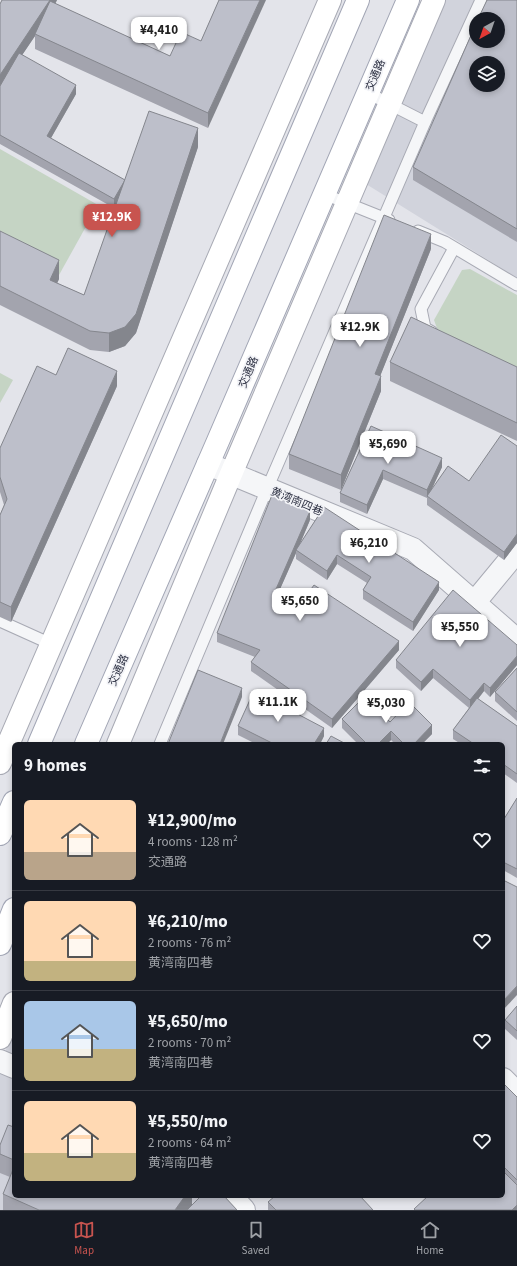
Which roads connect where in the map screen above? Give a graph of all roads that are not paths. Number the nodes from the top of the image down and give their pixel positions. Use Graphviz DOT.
graph roads {
  1 [pos="330,0"];
  2 [pos="358,0"];
  3 [pos="408,0"];
  4 [pos="434,0"];
  5 [pos="481,0"];
  6 [pos="368,93"];
  7 [pos="389,104"];
  8 [pos="425,122"];
  9 [pos="324,194"];
  10 [pos="347,203"];
  11 [pos="383,218"];
  12 [pos="397,223"];
  13 [pos="410,228"];
  14 [pos="454,248"];
  15 [pos="517,285"];
  16 [pos="444,339"];
  17 [pos="208,464"];
  18 [pos="231,474"];
  19 [pos="267,489"];
  20 [pos="517,551"];
  21 [pos="474,603"];
  22 [pos="0,621"];
  23 [pos="517,640"];
  24 [pos="51,644"];
  25 [pos="41,742"];
  26 [pos="87,742"];
  27 [pos="119,742"];
  28 [pos="161,742"];
  29 [pos="0,763"];
  30 [pos="12,807"];
  31 [pos="0,834"];
  32 [pos="12,914"];
  33 [pos="0,944"];
  34 [pos="12,1007"];
  35 [pos="0,1038"];
  36 [pos="0,1061"];
  37 [pos="12,1066"];
  38 [pos="505,1080"];
  39 [pos="517,1093"];
  40 [pos="233,1198"];
  41 [pos="244,1210"];
  1 -- 24 [label="main road"];
  2 -- 25 [label="main road"];
  3 -- 6 [label="main road, 交通路"];
  4 -- 7 [label="main road"];
  5 -- 8 [label="lane"];
  6 -- 7 [label="lane"];
  6 -- 9 [label="main road, 交通路"];
  7 -- 8 [label="lane"];
  7 -- 10 [label="main road"];
  8 -- 11 [label="lane"];
  9 -- 10 [label="lane"];
  9 -- 17 [label="main road, 交通路"];
  10 -- 11 [label="lane"];
  10 -- 18 [label="main road"];
  11 -- 12 [label="lane"];
  11 -- 19 [label="lane"];
  13 -- 14 [label="lane"];
  14 -- 15 [label="lane"];
  14 -- 16 [label="lane"];
  17 -- 18 [label="street, 黄湾南四巷"];
  17 -- 26 [label="main road, 交通路"];
  18 -- 19 [label="street, 黄湾南四巷"];
  18 -- 27 [label="main road"];
  19 -- 21 [label="street, 黄湾南四巷"];
  19 -- 28 [label="lane"];
  20 -- 21 [label="street"];
  21 -- 23 [label="street, 黄湾南四巷"];
  22 -- 24 [label="lane"];
  24 -- 29 [label="main road"];
  30 -- 31 [label="main road"];
  32 -- 33 [label="main road"];
  34 -- 35 [label="main road"];
  36 -- 37 [label="street"];
  38 -- 39 [label="street"];
  40 -- 41 [label="street"];
}
